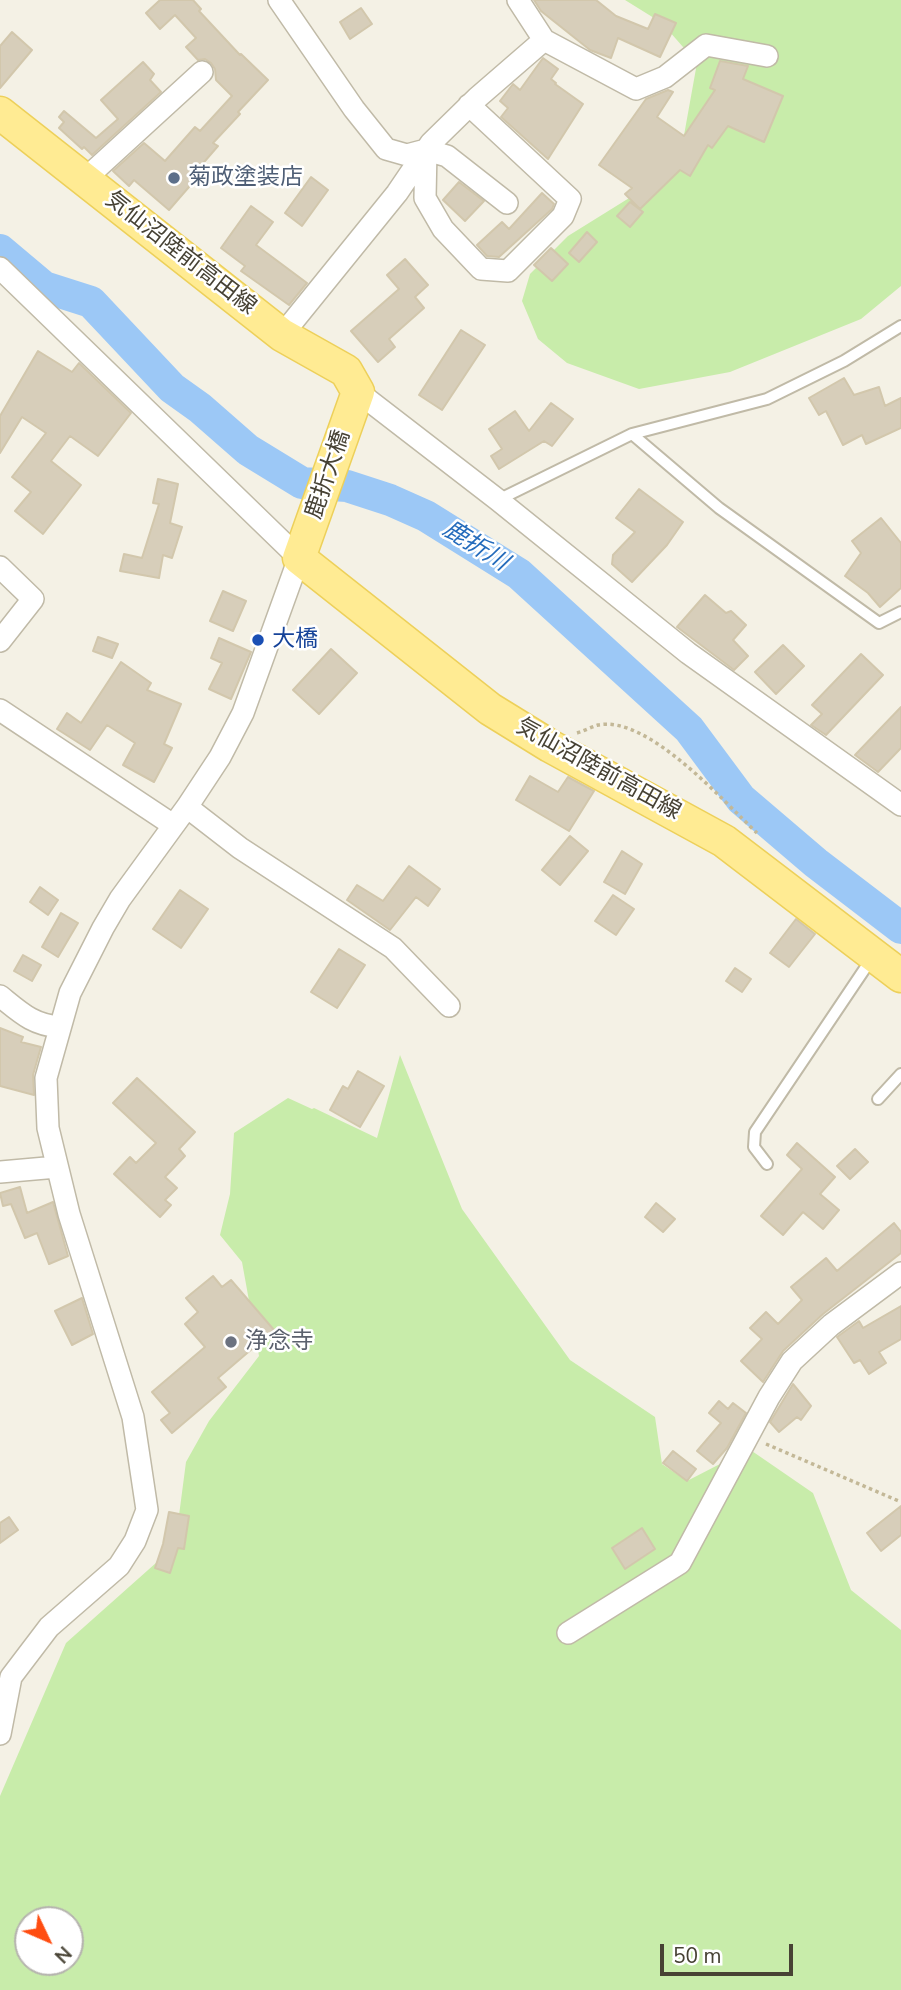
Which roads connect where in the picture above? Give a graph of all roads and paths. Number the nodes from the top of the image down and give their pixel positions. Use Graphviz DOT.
graph roads {
  1 [pos="279,0"];
  2 [pos="518,0"];
  3 [pos="544,40"];
  4 [pos="767,56"];
  5 [pos="202,72"];
  6 [pos="470,105"];
  7 [pos="0,113"];
  8 [pos="426,150"];
  9 [pos="85,179"];
  10 [pos="507,203"];
  11 [pos="0,268"];
  12 [pos="901,326"];
  13 [pos="282,335"];
  14 [pos="358,392"];
  15 [pos="632,434"];
  16 [pos="498,500"];
  17 [pos="299,558"];
  18 [pos="0,567"];
  19 [pos="901,612"];
  20 [pos="0,641"];
  21 [pos="0,710"];
  22 [pos="901,805"];
  23 [pos="187,807"];
  24 [pos="173,825"];
  25 [pos="874,955"];
  26 [pos="901,976"];
  27 [pos="0,996"];
  28 [pos="449,1006"];
  29 [pos="60,1027"];
  30 [pos="901,1074"];
  31 [pos="878,1099"];
  32 [pos="767,1164"];
  33 [pos="57,1167"];
  34 [pos="0,1172"];
  35 [pos="901,1273"];
  36 [pos="748,1437"];
  37 [pos="901,1502"];
  38 [pos="568,1633"];
  39 [pos="0,1734"];
  1 -- 8 [label="street"];
  2 -- 3 [label="street"];
  3 -- 4 [label="street"];
  3 -- 6 [label="street"];
  5 -- 9 [label="street"];
  6 -- 8 [label="street"];
  6 -- 8 [label="street"];
  7 -- 9 [label="main road, 気仙沼陸前高田線"];
  8 -- 10 [label="street"];
  8 -- 13 [label="street"];
  9 -- 13 [label="main road, 気仙沼陸前高田線"];
  11 -- 17 [label="street"];
  12 -- 15 [label="lane"];
  13 -- 14 [label="main road, 気仙沼陸前高田線"];
  14 -- 16 [label="street"];
  14 -- 17 [label="main road, 鹿折大橋"];
  15 -- 16 [label="lane"];
  15 -- 19 [label="lane"];
  16 -- 22 [label="street"];
  17 -- 23 [label="street"];
  17 -- 25 [label="main road, 気仙沼陸前高田線"];
  18 -- 20 [label="street"];
  21 -- 24 [label="street"];
  23 -- 24 [label="street"];
  23 -- 28 [label="street"];
  24 -- 29 [label="street"];
  25 -- 26 [label="main road, 気仙沼陸前高田線"];
  25 -- 32 [label="lane"];
  27 -- 29 [label="street"];
  29 -- 33 [label="street"];
  30 -- 31 [label="lane"];
  33 -- 34 [label="street"];
  33 -- 39 [label="street"];
  35 -- 36 [label="street"];
  36 -- 37 [label="path"];
  36 -- 38 [label="street"];
}
